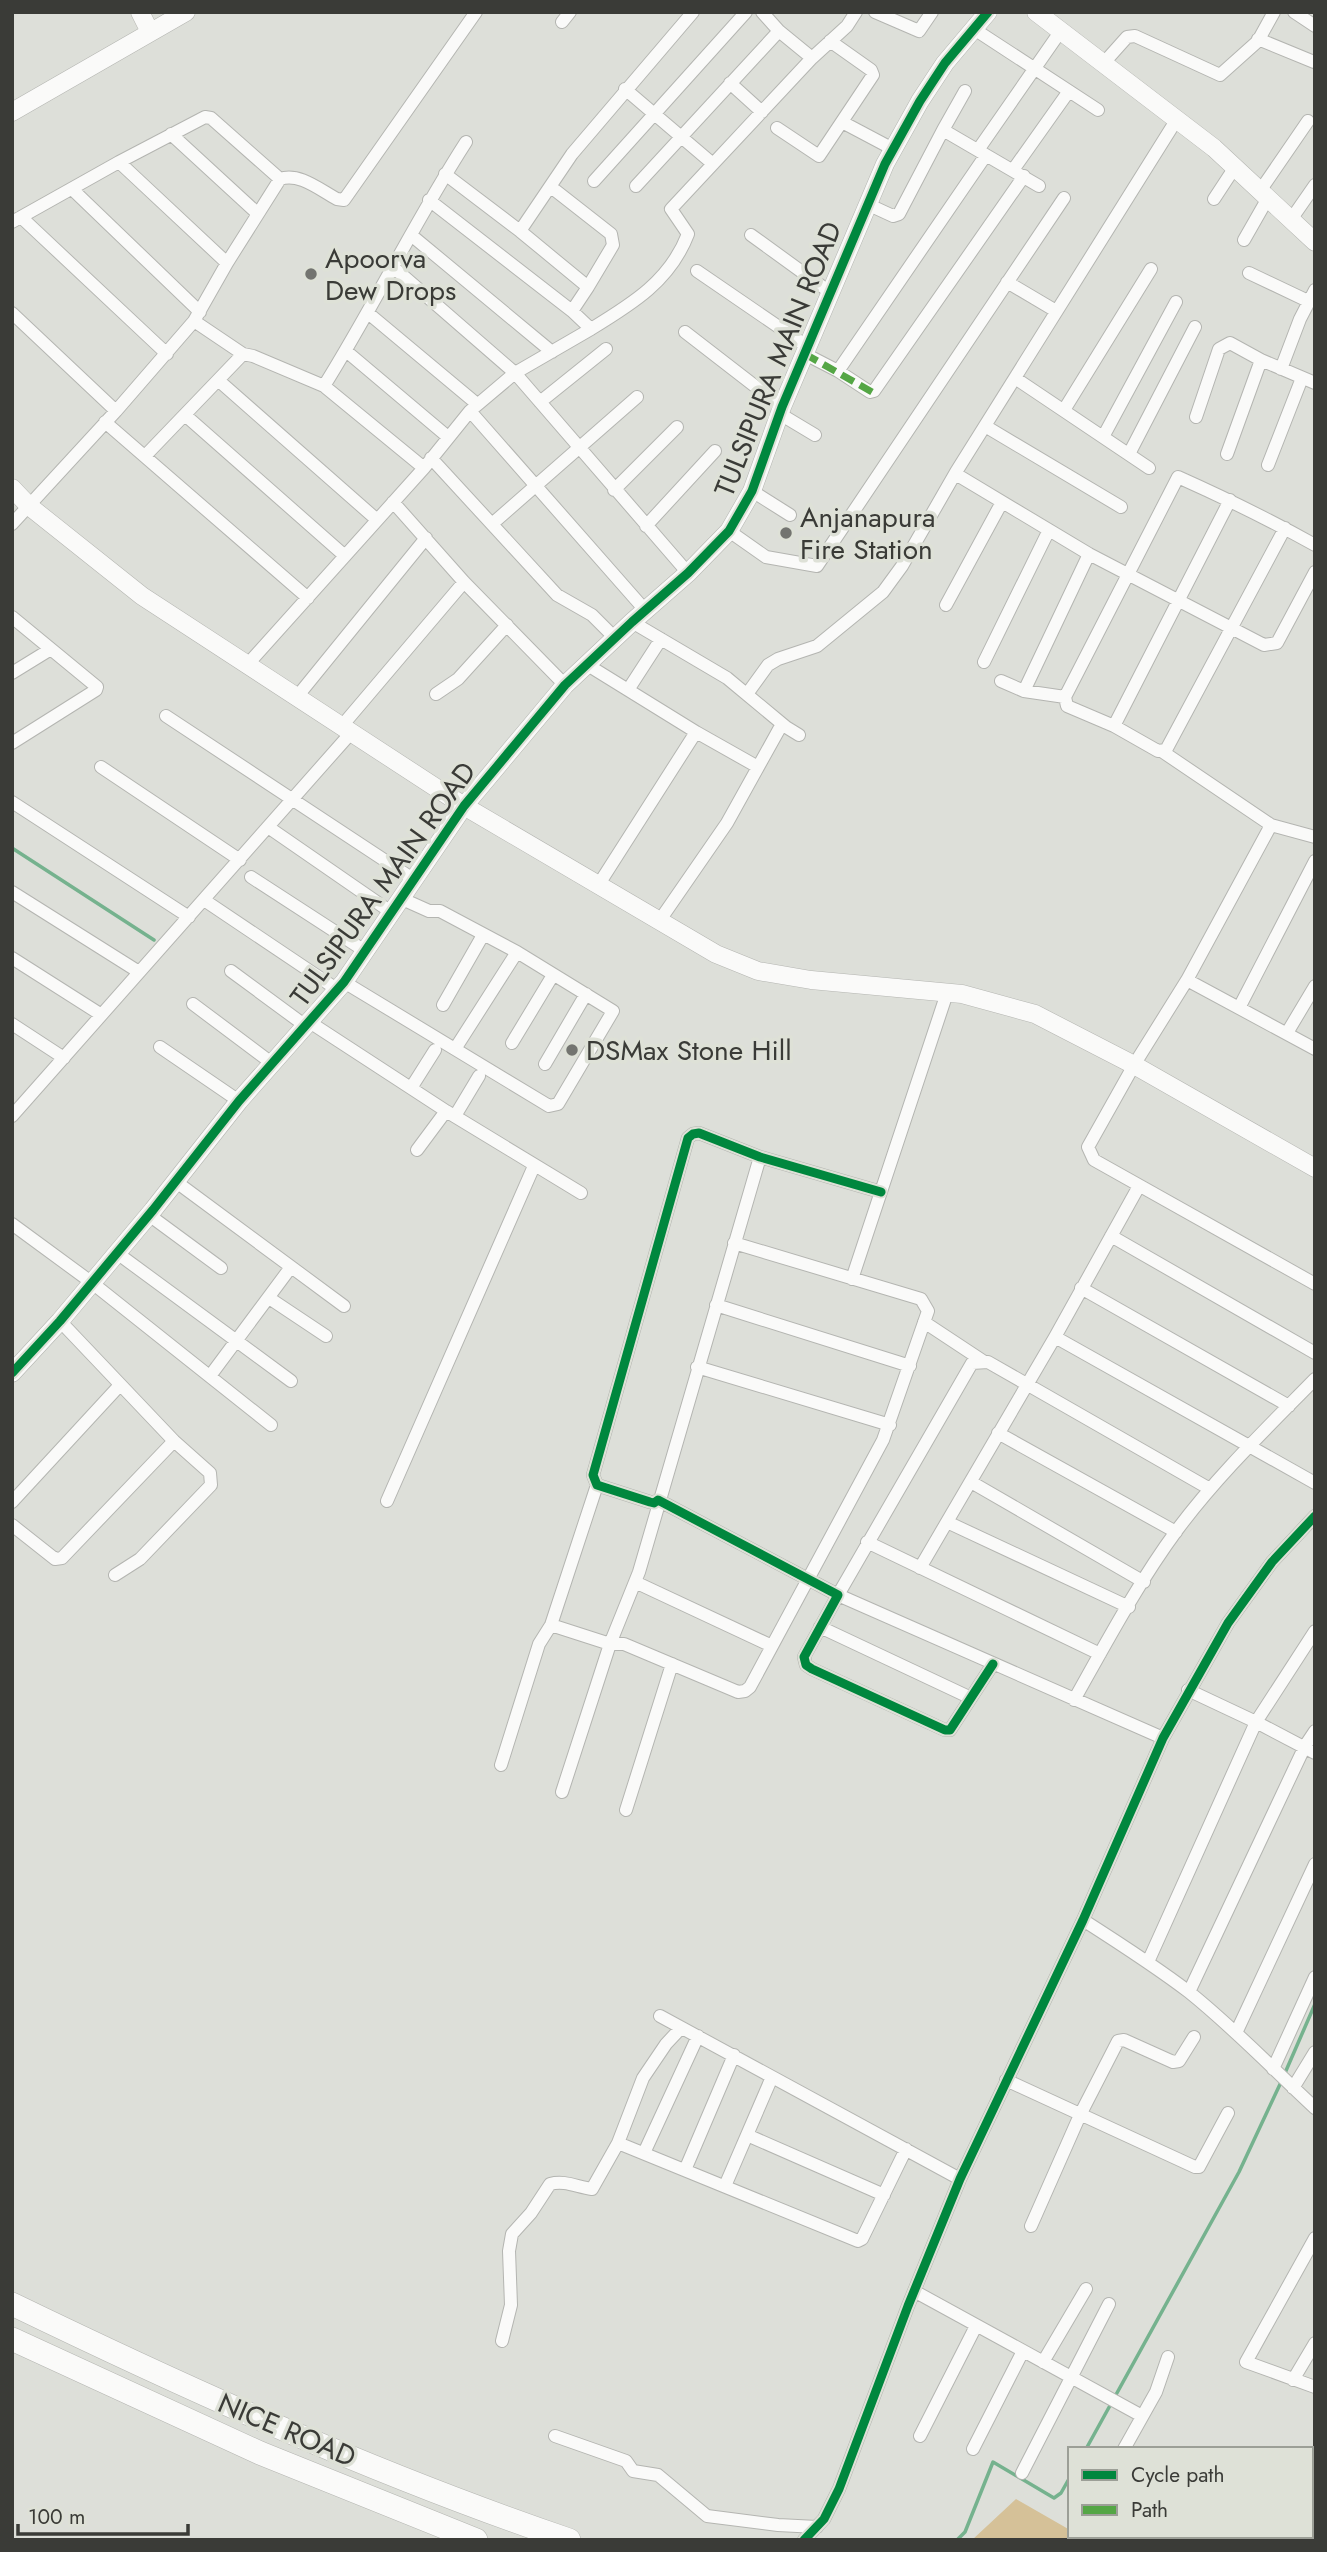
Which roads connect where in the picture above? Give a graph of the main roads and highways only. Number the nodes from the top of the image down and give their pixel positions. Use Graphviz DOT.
graph roads {
  1 [pos="12,2304"];
  2 [pos="12,2339"];
  3 [pos="476,2540"];
  4 [pos="569,2540"];
  1 -- 4 [label="highway, NICE ROAD"];
  2 -- 3 [label="highway, NICE ROAD"];
}
